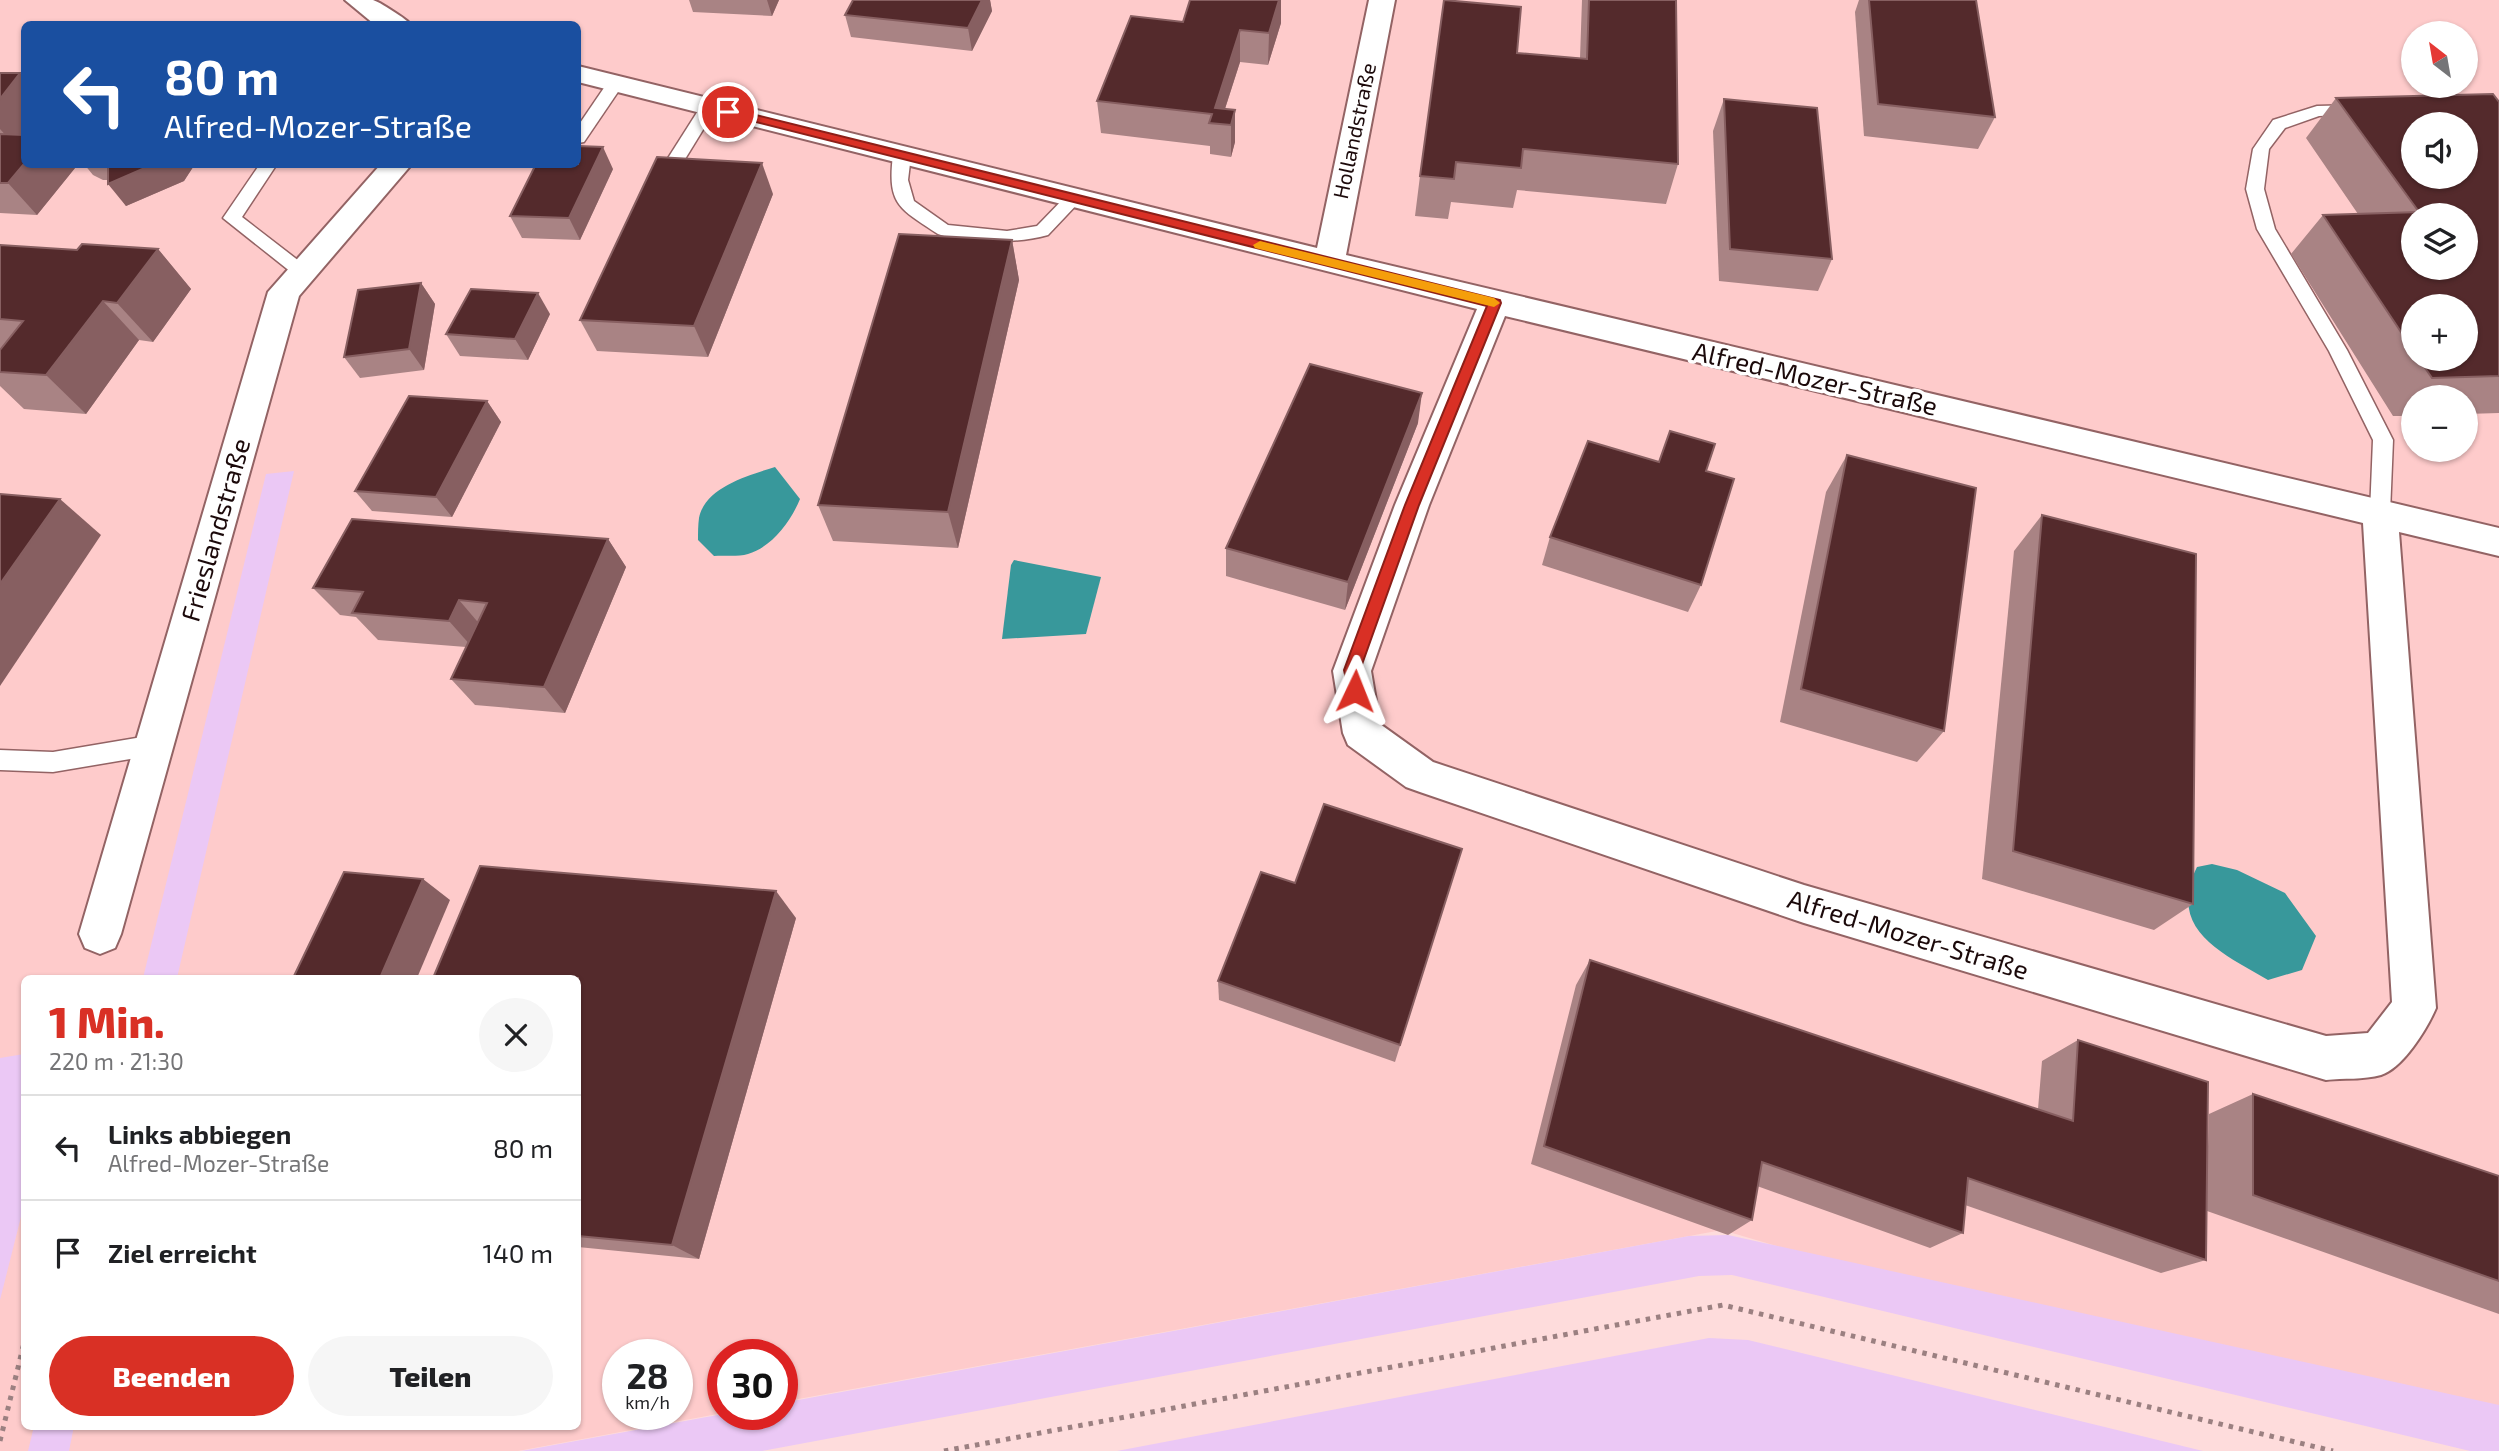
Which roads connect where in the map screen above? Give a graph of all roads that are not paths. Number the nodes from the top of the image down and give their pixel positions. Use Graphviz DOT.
graph roads {
  1 [pos="358,0"];
  2 [pos="1382,0"];
  3 [pos="385,21"];
  4 [pos="581,75"];
  5 [pos="615,83"];
  6 [pos="709,107"];
  7 [pos="2371,110"];
  8 [pos="581,134"];
  9 [pos="902,155"];
  10 [pos="266,168"];
  11 [pos="394,168"];
  12 [pos="665,177"];
  13 [pos="1074,198"];
  14 [pos="1329,262"];
  15 [pos="302,272"];
  16 [pos="1495,303"];
  17 [pos="2380,513"];
  18 [pos="2499,542"];
  19 [pos="154,745"];
  20 [pos="0,760"];
  21 [pos="100,934"];
  1 -- 3 [label="street"];
  2 -- 14 [label="street, Hollandstraße"];
  4 -- 5 [label="street, Alfred-Mozer-Straße"];
  5 -- 6 [label="street, Alfred-Mozer-Straße"];
  5 -- 8 [label="lane"];
  6 -- 9 [label="street, Alfred-Mozer-Straße"];
  6 -- 12 [label="lane"];
  7 -- 17 [label="lane"];
  9 -- 13 [label="street, Alfred-Mozer-Straße"];
  9 -- 13 [label="lane"];
  10 -- 15 [label="lane"];
  11 -- 15 [label="street, Frieslandstraße"];
  13 -- 14 [label="street, Alfred-Mozer-Straße"];
  14 -- 16 [label="street, Alfred-Mozer-Straße"];
  15 -- 19 [label="street, Frieslandstraße"];
  16 -- 17 [label="street, Alfred-Mozer-Straße"];
  16 -- 17 [label="street, Alfred-Mozer-Straße"];
  17 -- 18 [label="street, Alfred-Mozer-Straße"];
  19 -- 20 [label="lane"];
  19 -- 21 [label="street, Frieslandstraße"];
}
